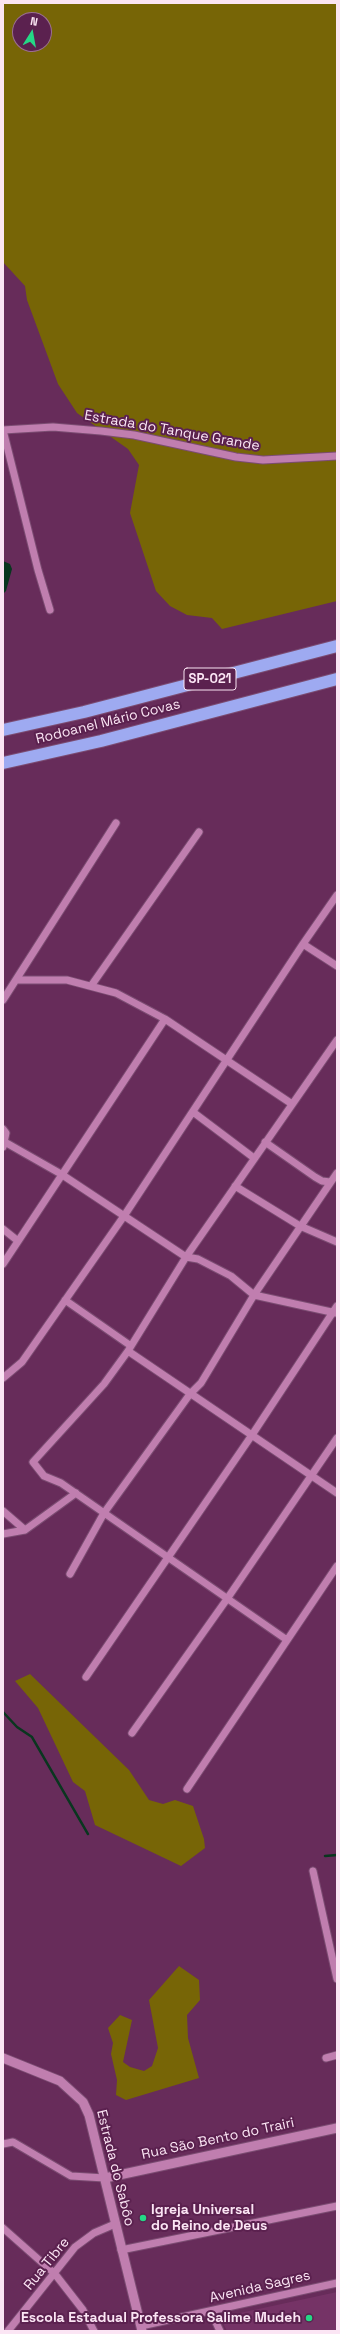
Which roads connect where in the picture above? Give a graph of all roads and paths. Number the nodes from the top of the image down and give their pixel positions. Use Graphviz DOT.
graph roads {
  1 [pos="3,430"];
  2 [pos="337,456"];
  3 [pos="50,610"];
  4 [pos="337,646"];
  5 [pos="337,679"];
  6 [pos="3,730"];
  7 [pos="3,763"];
  8 [pos="116,823"];
  9 [pos="199,832"];
  10 [pos="337,896"];
  11 [pos="303,944"];
  12 [pos="337,966"];
  13 [pos="17,980"];
  14 [pos="91,986"];
  15 [pos="3,1000"];
  16 [pos="165,1019"];
  17 [pos="337,1040"];
  18 [pos="226,1061"];
  19 [pos="292,1104"];
  20 [pos="193,1112"];
  21 [pos="3,1129"];
  22 [pos="265,1142"];
  23 [pos="4,1144"];
  24 [pos="254,1158"];
  25 [pos="337,1173"];
  26 [pos="61,1174"];
  27 [pos="330,1182"];
  28 [pos="235,1186"];
  29 [pos="124,1216"];
  30 [pos="300,1226"];
  31 [pos="3,1229"];
  32 [pos="18,1241"];
  33 [pos="337,1242"];
  34 [pos="186,1257"];
  35 [pos="3,1264"];
  36 [pos="254,1295"];
  37 [pos="65,1300"];
  38 [pos="336,1310"];
  39 [pos="130,1349"];
  40 [pos="3,1378"];
  41 [pos="190,1394"];
  42 [pos="252,1436"];
  43 [pos="337,1438"];
  44 [pos="312,1476"];
  45 [pos="337,1493"];
  46 [pos="76,1494"];
  47 [pos="3,1511"];
  48 [pos="104,1513"];
  49 [pos="25,1530"];
  50 [pos="3,1534"];
  51 [pos="168,1558"];
  52 [pos="337,1566"];
  53 [pos="70,1574"];
  54 [pos="227,1599"];
  55 [pos="287,1640"];
  56 [pos="86,1677"];
  57 [pos="132,1733"];
  58 [pos="187,1789"];
  59 [pos="313,1871"];
  60 [pos="337,1979"];
  61 [pos="337,2055"];
  62 [pos="3,2058"];
  63 [pos="326,2058"];
  64 [pos="337,2128"];
  65 [pos="3,2144"];
  66 [pos="105,2178"];
  67 [pos="337,2206"];
  68 [pos="115,2224"];
  69 [pos="3,2228"];
  70 [pos="121,2250"];
  71 [pos="55,2274"];
  72 [pos="337,2283"];
  73 [pos="211,2312"];
  74 [pos="141,2329"];
  75 [pos="8,2331"];
  76 [pos="94,2331"];
  77 [pos="220,2331"];
  1 -- 2 [label="street, Estrada do Tanque Grande"];
  1 -- 3 [label="street"];
  4 -- 6 [label="highway, Rodoanel Mário Covas / SP-021"];
  5 -- 7 [label="highway, Rodoanel Mário Covas / SP-021"];
  8 -- 13 [label="street"];
  9 -- 14 [label="street"];
  10 -- 11 [label="street"];
  11 -- 12 [label="street"];
  11 -- 18 [label="street"];
  13 -- 14 [label="street"];
  13 -- 15 [label="street"];
  14 -- 16 [label="street"];
  16 -- 18 [label="street"];
  16 -- 26 [label="street"];
  17 -- 19 [label="street"];
  18 -- 19 [label="street"];
  18 -- 20 [label="street"];
  19 -- 22 [label="street"];
  20 -- 24 [label="street"];
  20 -- 29 [label="street"];
  21 -- 23 [label="street"];
  22 -- 24 [label="street"];
  22 -- 27 [label="street"];
  23 -- 26 [label="street"];
  24 -- 28 [label="street"];
  25 -- 27 [label="street"];
  26 -- 29 [label="street"];
  26 -- 32 [label="street"];
  27 -- 30 [label="street"];
  28 -- 30 [label="street"];
  28 -- 34 [label="street"];
  29 -- 34 [label="street"];
  29 -- 37 [label="street"];
  30 -- 33 [label="street"];
  30 -- 36 [label="street"];
  31 -- 32 [label="street"];
  32 -- 35 [label="street"];
  34 -- 36 [label="street"];
  34 -- 39 [label="street"];
  36 -- 38 [label="street"];
  36 -- 41 [label="street"];
  37 -- 39 [label="street"];
  37 -- 40 [label="street"];
  38 -- 42 [label="street"];
  39 -- 41 [label="street"];
  39 -- 46 [label="street"];
  41 -- 42 [label="street"];
  41 -- 48 [label="street"];
  42 -- 44 [label="street"];
  42 -- 51 [label="street"];
  43 -- 44 [label="street"];
  44 -- 45 [label="street"];
  44 -- 54 [label="street"];
  46 -- 48 [label="street"];
  46 -- 49 [label="street"];
  47 -- 49 [label="street"];
  48 -- 51 [label="street"];
  48 -- 53 [label="street"];
  49 -- 50 [label="street"];
  51 -- 54 [label="street"];
  51 -- 56 [label="street"];
  52 -- 55 [label="street"];
  54 -- 55 [label="street"];
  54 -- 57 [label="street"];
  55 -- 58 [label="street"];
  59 -- 60 [label="street"];
  61 -- 63 [label="street"];
  62 -- 66 [label="street, Estrada do Sabôo"];
  64 -- 66 [label="street, Rua São Bento do Trairi"];
  65 -- 66 [label="street"];
  66 -- 68 [label="street, Estrada do Sabôo"];
  67 -- 70 [label="street"];
  68 -- 70 [label="street, Estrada do Sabôo"];
  68 -- 71 [label="street, Rua Tibre"];
  69 -- 71 [label="street"];
  70 -- 74 [label="street, Estrada do Sabôo"];
  71 -- 75 [label="street, Rua Tibre"];
  71 -- 76 [label="street"];
  72 -- 73 [label="street, Avenida Sagres"];
  73 -- 74 [label="street, Avenida Sagres"];
  73 -- 77 [label="street"];
}
